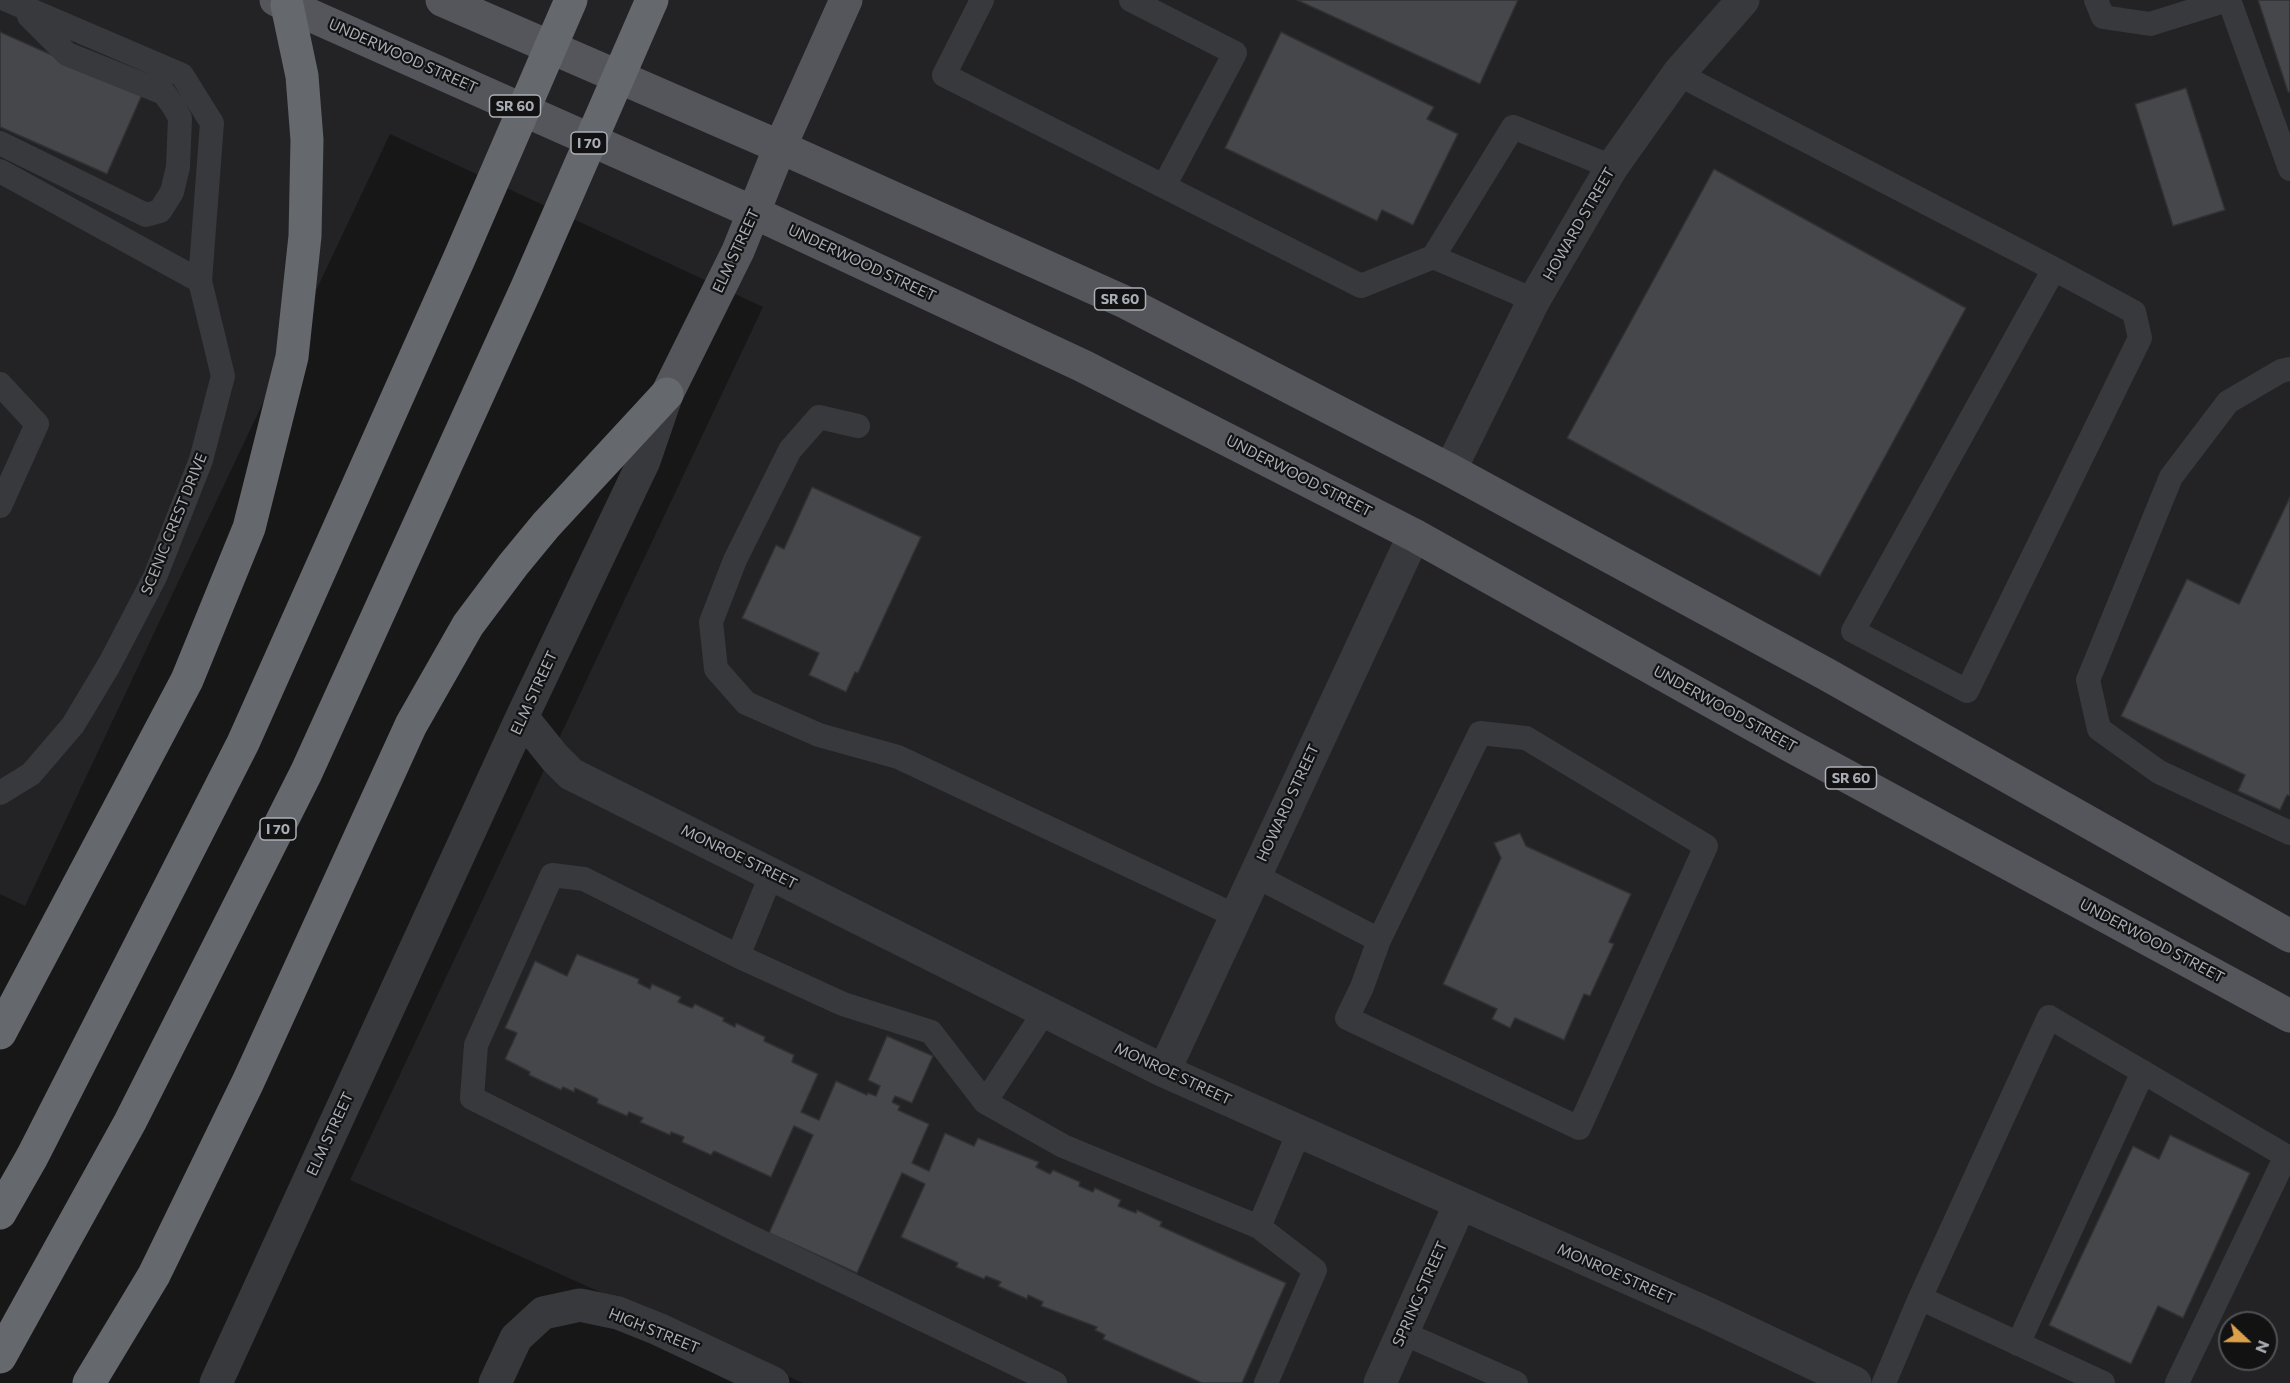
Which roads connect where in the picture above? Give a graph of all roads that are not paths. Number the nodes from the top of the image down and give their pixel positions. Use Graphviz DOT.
graph roads {
  1 [pos="442,0"];
  2 [pos="571,0"];
  3 [pos="652,0"];
  4 [pos="846,0"];
  5 [pos="982,0"];
  6 [pos="1131,0"];
  7 [pos="1743,0"];
  8 [pos="2096,0"];
  9 [pos="2228,0"];
  10 [pos="283,2"];
  11 [pos="14,3"];
  12 [pos="1678,74"];
  13 [pos="0,142"];
  14 [pos="780,147"];
  15 [pos="1612,167"];
  16 [pos="2290,169"];
  17 [pos="0,171"];
  18 [pos="1164,186"];
  19 [pos="755,213"];
  20 [pos="1433,257"];
  21 [pos="2054,269"];
  22 [pos="200,281"];
  23 [pos="1534,300"];
  24 [pos="2290,369"];
  25 [pos="0,384"];
  26 [pos="667,394"];
  27 [pos="858,426"];
  28 [pos="1450,470"];
  29 [pos="0,506"];
  30 [pos="1414,535"];
  31 [pos="522,717"];
  32 [pos="0,793"];
  33 [pos="2290,833"];
  34 [pos="772,873"];
  35 [pos="1254,875"];
  36 [pos="1236,915"];
  37 [pos="2290,936"];
  38 [pos="1379,940"];
  39 [pos="738,956"];
  40 [pos="1045,1011"];
  41 [pos="2290,1016"];
  42 [pos="0,1033"];
  43 [pos="1164,1071"];
  44 [pos="2144,1072"];
  45 [pos="985,1102"];
  46 [pos="1299,1132"];
  47 [pos="1460,1204"];
  48 [pos="0,1214"];
  49 [pos="1259,1227"];
  50 [pos="1920,1298"];
  51 [pos="1403,1333"];
  52 [pos="2019,1344"];
  53 [pos="0,1357"];
  54 [pos="89,1383"];
  55 [pos="216,1383"];
  56 [pos="495,1383"];
  57 [pos="773,1383"];
  58 [pos="1055,1383"];
  59 [pos="1266,1383"];
  60 [pos="1380,1383"];
  61 [pos="1516,1383"];
  62 [pos="1855,1383"];
  63 [pos="1884,1383"];
  64 [pos="2103,1383"];
  65 [pos="2177,1383"];
  1 -- 14 [label="main road, SR 60"];
  2 -- 48 [label="highway"];
  3 -- 53 [label="highway, I 70"];
  4 -- 14 [label="main road, ELM STREET"];
  5 -- 18 [label="lane"];
  6 -- 18 [label="lane"];
  7 -- 12 [label="street, HOWARD STREET"];
  8 -- 9 [label="lane"];
  9 -- 16 [label="lane"];
  10 -- 19 [label="main road, UNDERWOOD STREET / SR 60"];
  10 -- 42 [label="highway"];
  11 -- 13 [label="lane"];
  11 -- 22 [label="lane, SCENIC CREST DRIVE"];
  12 -- 15 [label="street, HOWARD STREET"];
  12 -- 21 [label="lane"];
  14 -- 19 [label="main road, ELM STREET"];
  14 -- 28 [label="main road, SR 60"];
  15 -- 20 [label="lane"];
  15 -- 23 [label="street, HOWARD STREET"];
  17 -- 22 [label="lane"];
  18 -- 20 [label="lane"];
  19 -- 26 [label="main road, ELM STREET"];
  19 -- 30 [label="main road, UNDERWOOD STREET / SR 60"];
  20 -- 23 [label="lane"];
  21 -- 21 [label="lane"];
  22 -- 32 [label="lane, SCENIC CREST DRIVE"];
  23 -- 28 [label="street, HOWARD STREET"];
  24 -- 33 [label="lane"];
  25 -- 29 [label="lane"];
  26 -- 31 [label="street, ELM STREET"];
  26 -- 54 [label="highway"];
  27 -- 36 [label="lane"];
  28 -- 37 [label="main road, SR 60"];
  30 -- 35 [label="street, HOWARD STREET"];
  30 -- 41 [label="main road, UNDERWOOD STREET / SR 60"];
  31 -- 34 [label="street, MONROE STREET"];
  31 -- 55 [label="street, ELM STREET"];
  34 -- 39 [label="lane"];
  34 -- 40 [label="street, MONROE STREET"];
  35 -- 36 [label="street, HOWARD STREET"];
  35 -- 38 [label="lane"];
  36 -- 43 [label="street, HOWARD STREET"];
  38 -- 38 [label="lane"];
  39 -- 45 [label="lane"];
  39 -- 58 [label="lane"];
  40 -- 43 [label="street, MONROE STREET"];
  40 -- 45 [label="lane"];
  43 -- 46 [label="street, MONROE STREET"];
  44 -- 50 [label="lane"];
  44 -- 52 [label="lane"];
  44 -- 65 [label="lane"];
  45 -- 49 [label="lane"];
  46 -- 47 [label="street, MONROE STREET"];
  46 -- 49 [label="lane"];
  47 -- 51 [label="street, SPRING STREET"];
  47 -- 62 [label="street, MONROE STREET"];
  49 -- 59 [label="lane"];
  50 -- 52 [label="lane"];
  50 -- 63 [label="lane"];
  51 -- 60 [label="street, SPRING STREET"];
  51 -- 61 [label="lane"];
  52 -- 64 [label="lane"];
  56 -- 57 [label="street, HIGH STREET"];
}
